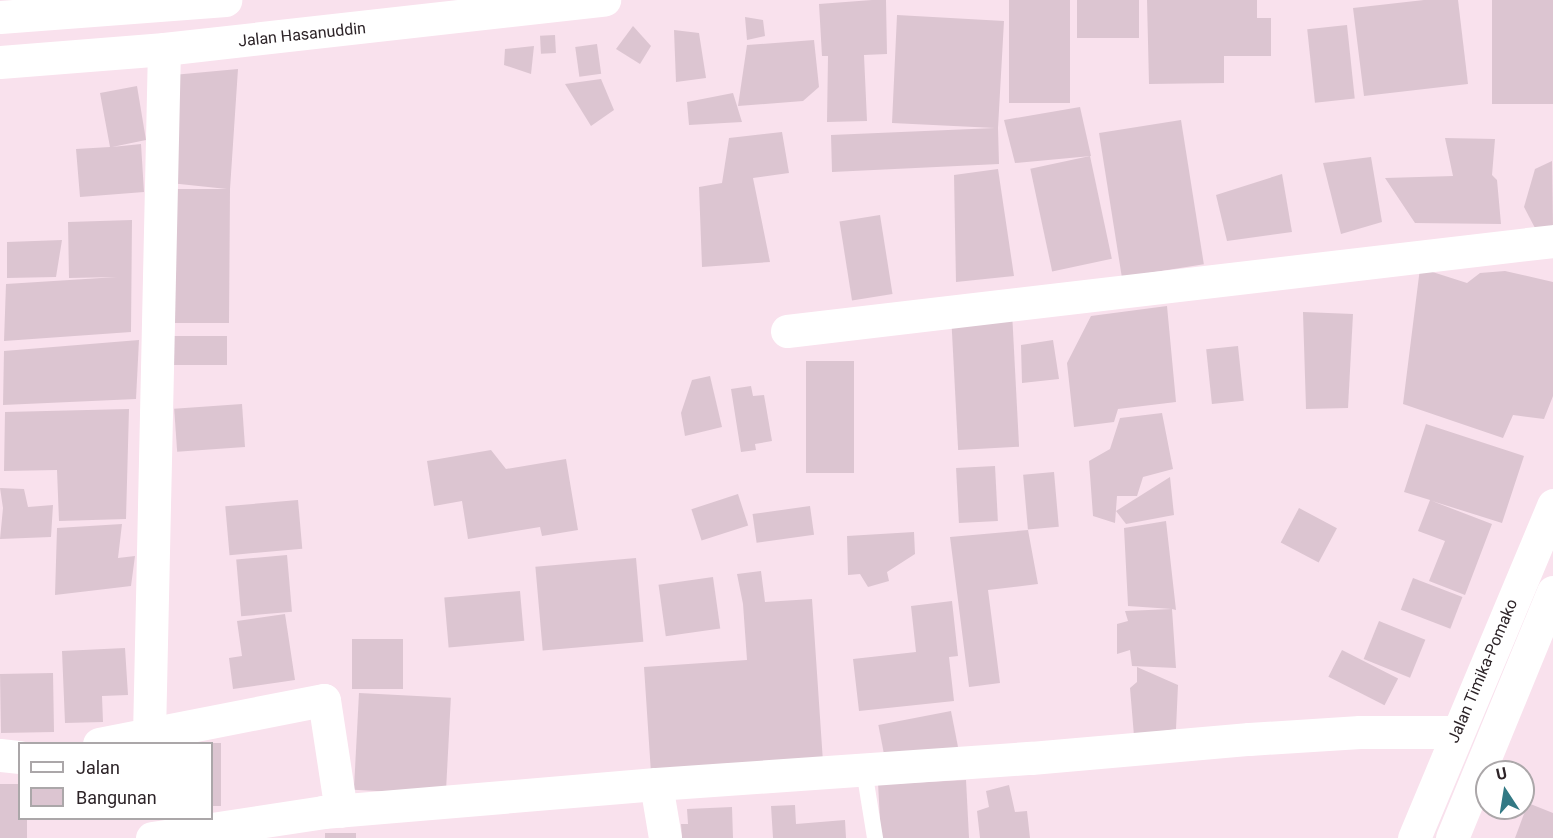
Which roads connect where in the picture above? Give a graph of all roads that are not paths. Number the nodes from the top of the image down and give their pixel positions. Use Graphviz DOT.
graph roads {
  1 [pos="225,0"];
  2 [pos="604,0"];
  3 [pos="153,3"];
  4 [pos="0,17"];
  5 [pos="164,49"];
  6 [pos="0,62"];
  7 [pos="1553,241"];
  8 [pos="787,331"];
  9 [pos="1553,505"];
  10 [pos="1553,592"];
  11 [pos="1457,732"];
  12 [pos="149,735"];
  13 [pos="110,742"];
  14 [pos="0,755"];
  15 [pos="18,757"];
  16 [pos="864,770"];
  17 [pos="656,784"];
  18 [pos="329,820"];
  19 [pos="152,838"];
  20 [pos="665,838"];
  21 [pos="875,838"];
  22 [pos="1414,838"];
  23 [pos="1452,838"];
  1 -- 3 [label="main road"];
  2 -- 5 [label="main road, Jalan Hasanuddin"];
  3 -- 4 [label="main road"];
  5 -- 6 [label="main road, Jalan Hasanuddin"];
  5 -- 12 [label="main road"];
  7 -- 8 [label="main road"];
  9 -- 11 [label="main road, Jalan Timika-Pomako"];
  10 -- 23 [label="main road, Jalan Timika-Pomako"];
  11 -- 16 [label="main road"];
  11 -- 22 [label="main road, Jalan Timika-Pomako"];
  12 -- 13 [label="main road"];
  12 -- 18 [label="main road"];
  14 -- 15 [label="main road"];
  16 -- 17 [label="main road"];
  16 -- 21 [label="lane"];
  17 -- 18 [label="main road"];
  17 -- 20 [label="main road"];
  18 -- 19 [label="main road"];
}
